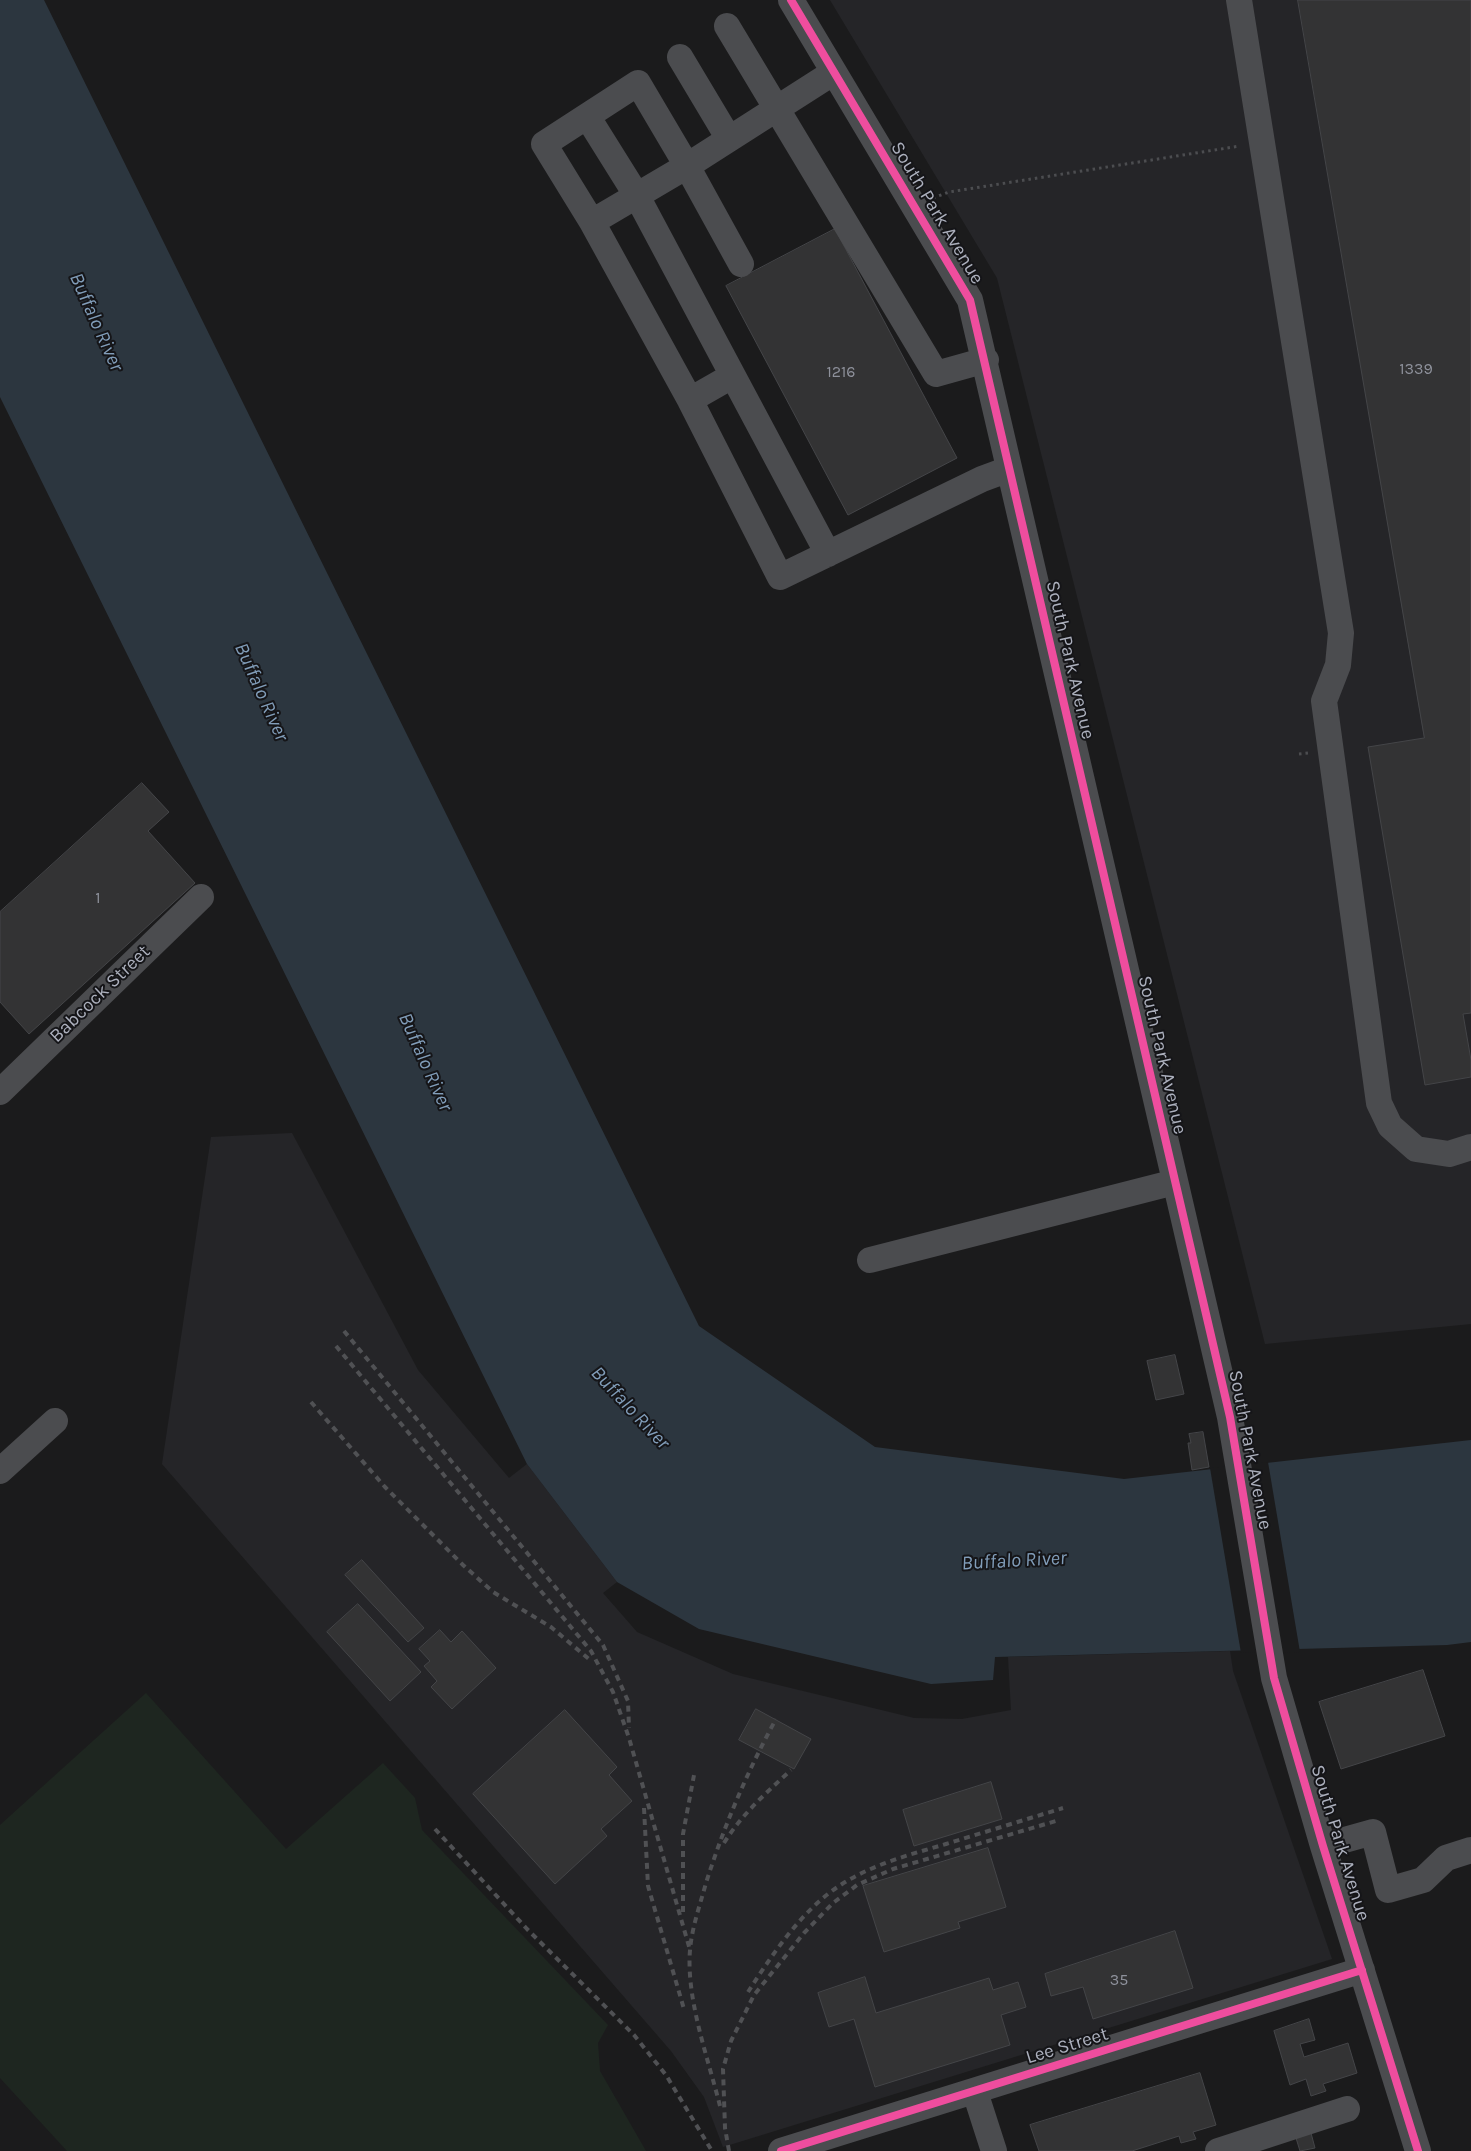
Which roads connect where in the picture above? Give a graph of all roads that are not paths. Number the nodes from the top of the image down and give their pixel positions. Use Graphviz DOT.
graph roads {
  1 [pos="791,0"];
  2 [pos="1239,0"];
  3 [pos="727,26"];
  4 [pos="680,57"];
  5 [pos="834,72"];
  6 [pos="776,110"];
  7 [pos="587,116"];
  8 [pos="729,139"];
  9 [pos="687,166"];
  10 [pos="637,196"];
  11 [pos="592,222"];
  12 [pos="741,264"];
  13 [pos="986,360"];
  14 [pos="732,376"];
  15 [pos="690,400"];
  16 [pos="1009,469"];
  17 [pos="828,554"];
  18 [pos="201,897"];
  19 [pos="0,1092"];
  20 [pos="1471,1148"];
  21 [pos="1175,1182"];
  22 [pos="870,1260"];
  23 [pos="55,1421"];
  24 [pos="0,1471"];
  25 [pos="1323,1846"];
  26 [pos="1471,1850"];
  27 [pos="1362,1970"];
  28 [pos="975,2092"];
  29 [pos="1347,2109"];
  30 [pos="781,2151"];
  31 [pos="994,2151"];
  32 [pos="1218,2151"];
  33 [pos="1418,2151"];
  1 -- 5 [label="street, South Park Avenue"];
  2 -- 20 [label="street"];
  3 -- 6 [label="street"];
  4 -- 8 [label="street"];
  5 -- 6 [label="street"];
  5 -- 13 [label="street, South Park Avenue"];
  6 -- 8 [label="street"];
  6 -- 13 [label="street"];
  7 -- 9 [label="street"];
  7 -- 10 [label="street"];
  7 -- 11 [label="street"];
  8 -- 9 [label="street"];
  9 -- 10 [label="street"];
  9 -- 12 [label="street"];
  10 -- 11 [label="street"];
  10 -- 14 [label="street"];
  11 -- 15 [label="street"];
  13 -- 16 [label="street, South Park Avenue"];
  14 -- 15 [label="street"];
  14 -- 17 [label="street"];
  15 -- 17 [label="street"];
  16 -- 17 [label="street"];
  16 -- 21 [label="street, South Park Avenue"];
  18 -- 19 [label="street, Babcock Street"];
  21 -- 22 [label="street"];
  21 -- 25 [label="street, South Park Avenue"];
  23 -- 24 [label="street"];
  25 -- 26 [label="street"];
  25 -- 27 [label="street, South Park Avenue"];
  27 -- 28 [label="street, Lee Street"];
  27 -- 33 [label="street, South Park Avenue"];
  28 -- 30 [label="street, Lee Street"];
  28 -- 31 [label="street"];
  29 -- 32 [label="street"];
}
